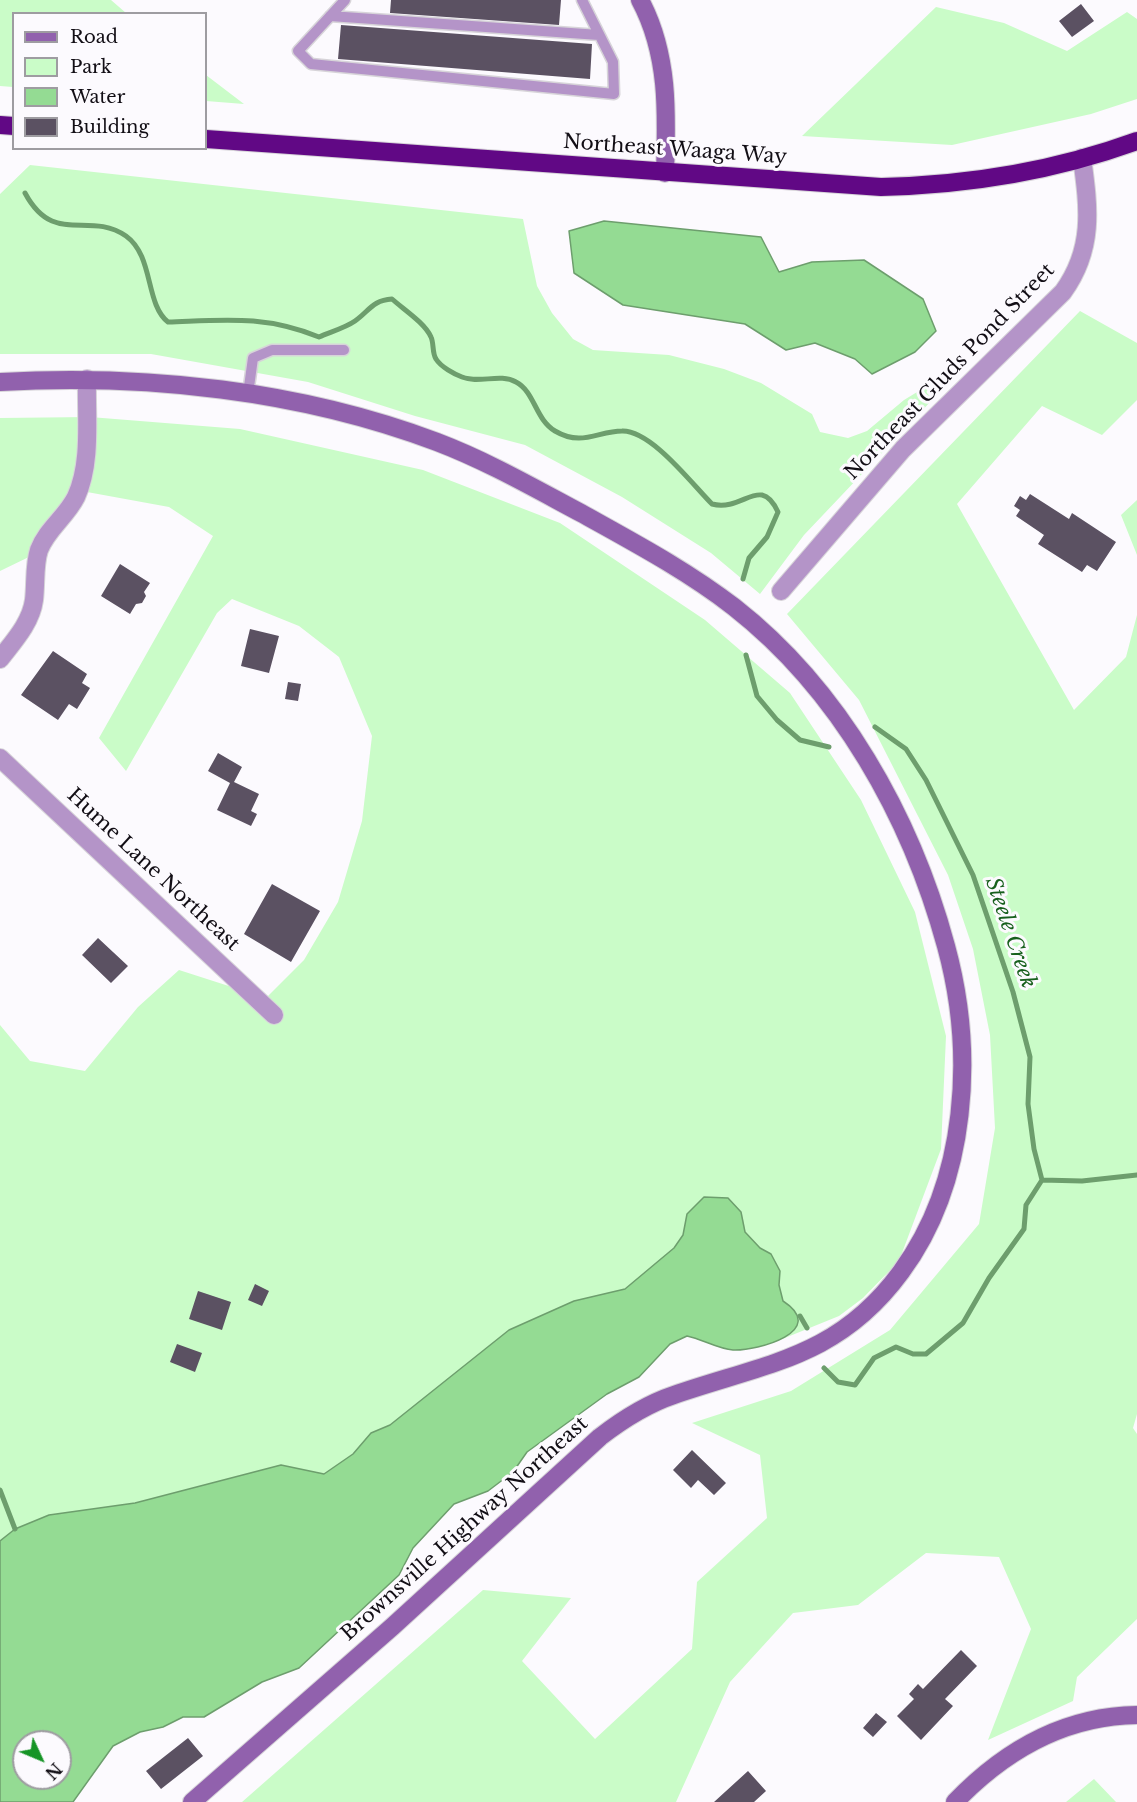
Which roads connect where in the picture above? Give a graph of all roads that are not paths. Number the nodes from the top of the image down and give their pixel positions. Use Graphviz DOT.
graph roads {
  1 [pos="345,0"];
  2 [pos="582,0"];
  3 [pos="640,0"];
  4 [pos="330,16"];
  5 [pos="599,35"];
  6 [pos="207,140"];
  7 [pos="1137,141"];
  8 [pos="1082,158"];
  9 [pos="665,173"];
  10 [pos="344,350"];
  11 [pos="87,379"];
  12 [pos="0,382"];
  13 [pos="248,394"];
  14 [pos="781,591"];
  15 [pos="0,659"];
  16 [pos="0,758"];
  17 [pos="274,1015"];
  18 [pos="1137,1715"];
  19 [pos="192,1802"];
  20 [pos="955,1802"];
  1 -- 4 [label="lane"];
  2 -- 5 [label="lane"];
  3 -- 9 [label="main road"];
  4 -- 5 [label="lane"];
  4 -- 5 [label="lane"];
  6 -- 9 [label="highway, Northeast Waaga Way"];
  7 -- 8 [label="highway, Northeast Waaga Way"];
  8 -- 9 [label="highway, Northeast Waaga Way"];
  8 -- 14 [label="street, Northeast Gluds Pond Street"];
  10 -- 13 [label="lane"];
  11 -- 12 [label="main road, Brownsville Highway Northeast"];
  11 -- 13 [label="main road, Brownsville Highway Northeast"];
  11 -- 15 [label="street"];
  13 -- 19 [label="main road, Brownsville Highway Northeast"];
  16 -- 17 [label="street, Hume Lane Northeast"];
  18 -- 20 [label="main road"];
}
